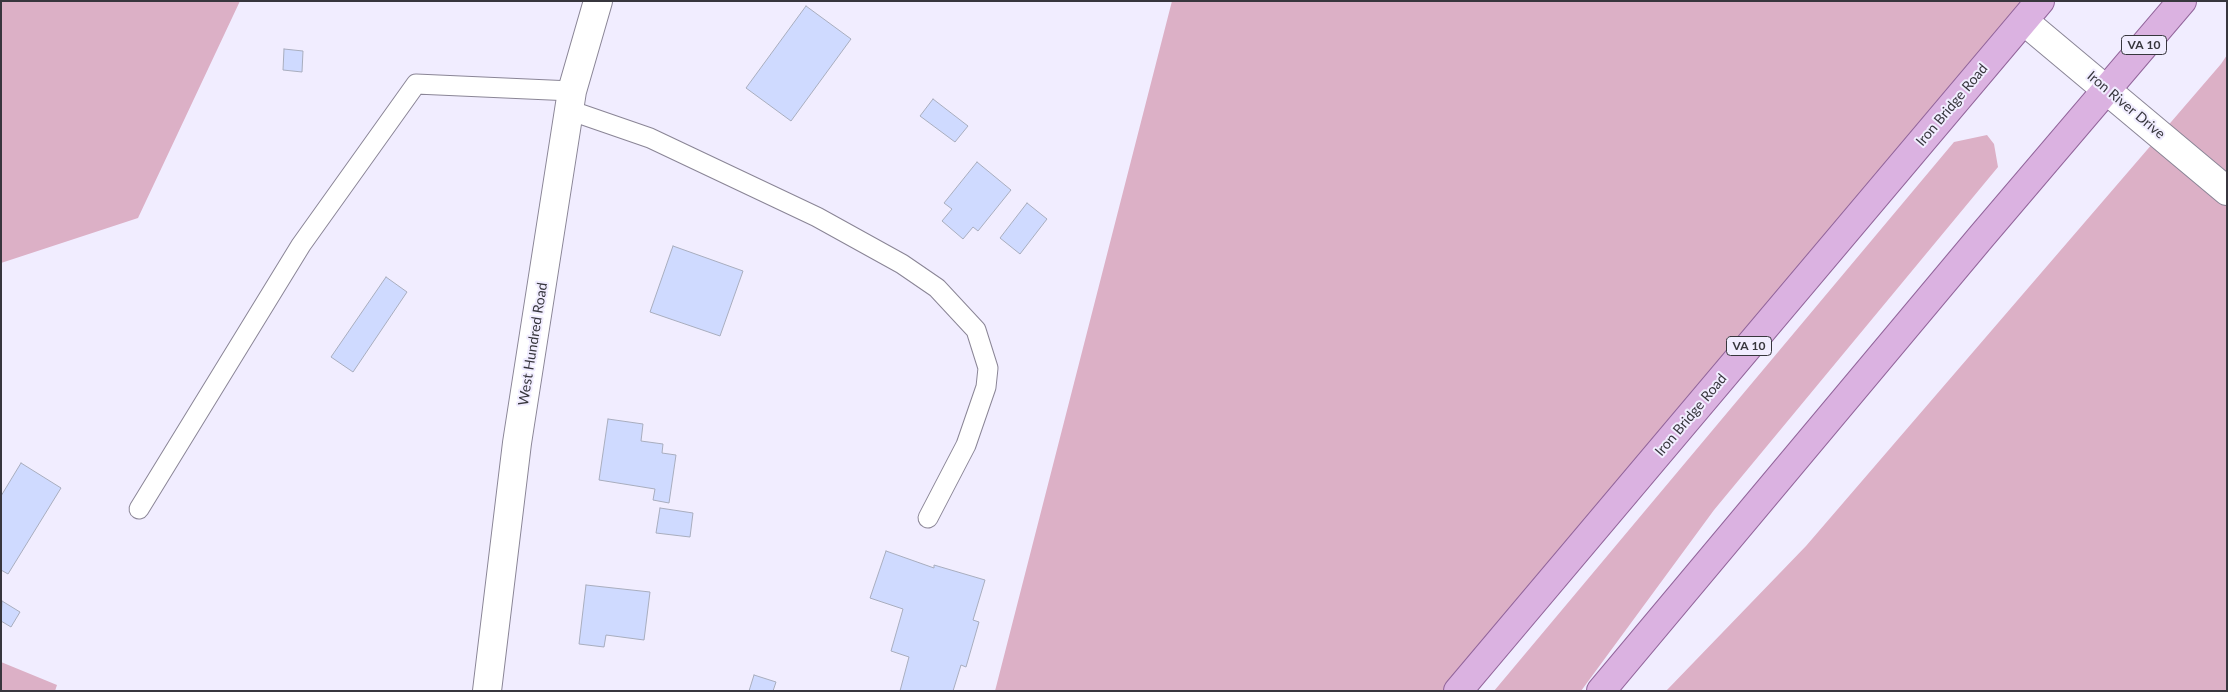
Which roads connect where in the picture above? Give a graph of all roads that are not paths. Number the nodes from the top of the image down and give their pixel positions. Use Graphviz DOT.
graph roads {
  1 [pos="598,1"];
  2 [pos="2182,1"];
  3 [pos="2032,11"];
  4 [pos="2107,89"];
  5 [pos="571,100"];
  6 [pos="2227,190"];
  7 [pos="139,509"];
  8 [pos="928,518"];
  9 [pos="487,691"];
  10 [pos="1458,691"];
  11 [pos="1601,691"];
  1 -- 5 [label="street, West Hundred Road"];
  2 -- 4 [label="main road, VA 10"];
  3 -- 4 [label="street, Iron River Drive"];
  3 -- 10 [label="main road, Iron Bridge Road / VA 10"];
  4 -- 6 [label="street, Iron River Drive"];
  4 -- 11 [label="main road, VA 10"];
  5 -- 7 [label="lane"];
  5 -- 8 [label="lane"];
  5 -- 9 [label="street, West Hundred Road"];
}
